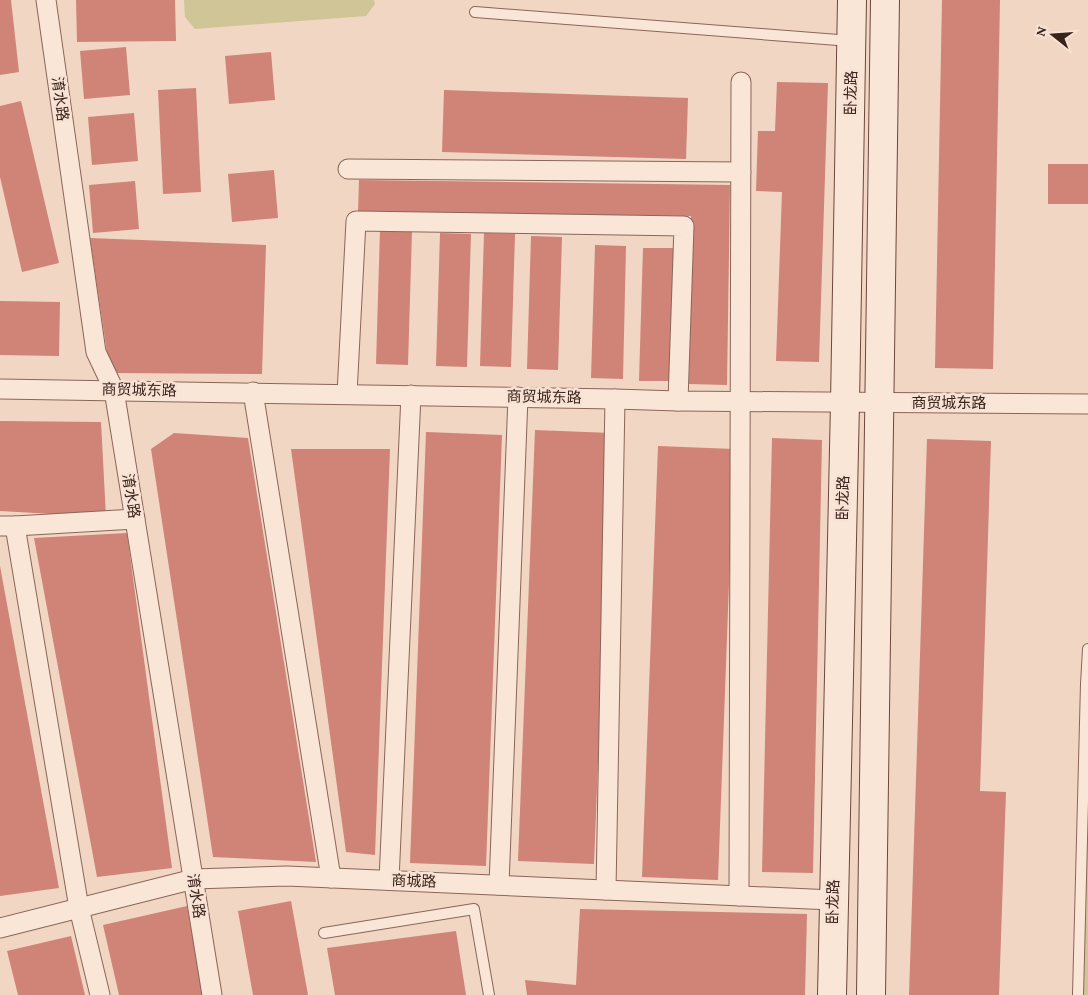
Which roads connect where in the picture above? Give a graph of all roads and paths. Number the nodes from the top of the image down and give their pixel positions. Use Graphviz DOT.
graph roads {
  1 [pos="46,0"];
  2 [pos="852,0"];
  3 [pos="885,0"];
  4 [pos="475,12"];
  5 [pos="852,41"];
  6 [pos="741,82"];
  7 [pos="348,170"];
  8 [pos="741,172"];
  9 [pos="0,389"];
  10 [pos="114,390"];
  11 [pos="254,392"];
  12 [pos="347,394"];
  13 [pos="412,395"];
  14 [pos="518,397"];
  15 [pos="614,398"];
  16 [pos="740,400"];
  17 [pos="678,401"];
  18 [pos="845,403"];
  19 [pos="880,403"];
  20 [pos="1088,404"];
  21 [pos="135,519"];
  22 [pos="8,526"];
  23 [pos="1088,649"];
  24 [pos="1087,685"];
  25 [pos="331,878"];
  26 [pos="194,879"];
  27 [pos="390,880"];
  28 [pos="499,885"];
  29 [pos="606,890"];
  30 [pos="739,896"];
  31 [pos="833,900"];
  32 [pos="79,908"];
  33 [pos="0,928"];
  34 [pos="324,932"];
  35 [pos="100,995"];
  36 [pos="212,995"];
  37 [pos="489,995"];
  38 [pos="832,995"];
  39 [pos="871,995"];
  40 [pos="1078,995"];
  1 -- 10 [label="street, 淯水路"];
  2 -- 5 [label="main road, 卧龙路"];
  3 -- 19 [label="main road"];
  4 -- 5 [label="lane"];
  5 -- 18 [label="main road, 卧龙路"];
  6 -- 8 [label="street"];
  7 -- 8 [label="street"];
  8 -- 16 [label="street"];
  9 -- 10 [label="street, 商贸城东路"];
  10 -- 11 [label="street, 商贸城东路"];
  10 -- 21 [label="street, 淯水路"];
  11 -- 12 [label="street, 商贸城东路"];
  11 -- 25 [label="street"];
  12 -- 13 [label="street, 商贸城东路"];
  12 -- 17 [label="street"];
  13 -- 14 [label="street, 商贸城东路"];
  13 -- 27 [label="street"];
  14 -- 15 [label="street, 商贸城东路"];
  14 -- 28 [label="street"];
  15 -- 17 [label="street, 商贸城东路"];
  15 -- 29 [label="street"];
  16 -- 17 [label="street, 商贸城东路"];
  16 -- 18 [label="street, 商贸城东路"];
  16 -- 30 [label="street"];
  18 -- 19 [label="street, 商贸城东路"];
  18 -- 31 [label="main road, 卧龙路"];
  19 -- 20 [label="street, 商贸城东路"];
  19 -- 39 [label="main road"];
  21 -- 22 [label="street"];
  21 -- 26 [label="street, 淯水路"];
  22 -- 32 [label="street"];
  23 -- 24 [label="lane"];
  24 -- 40 [label="lane"];
  25 -- 26 [label="street, 商城路"];
  25 -- 27 [label="street, 商城路"];
  26 -- 32 [label="street, 商城路"];
  26 -- 36 [label="street, 淯水路"];
  27 -- 28 [label="street, 商城路"];
  28 -- 29 [label="street, 商城路"];
  29 -- 30 [label="street, 商城路"];
  30 -- 31 [label="street, 商城路"];
  31 -- 38 [label="main road, 卧龙路"];
  32 -- 33 [label="street, 商城路"];
  32 -- 35 [label="street"];
  34 -- 37 [label="lane"];
}
